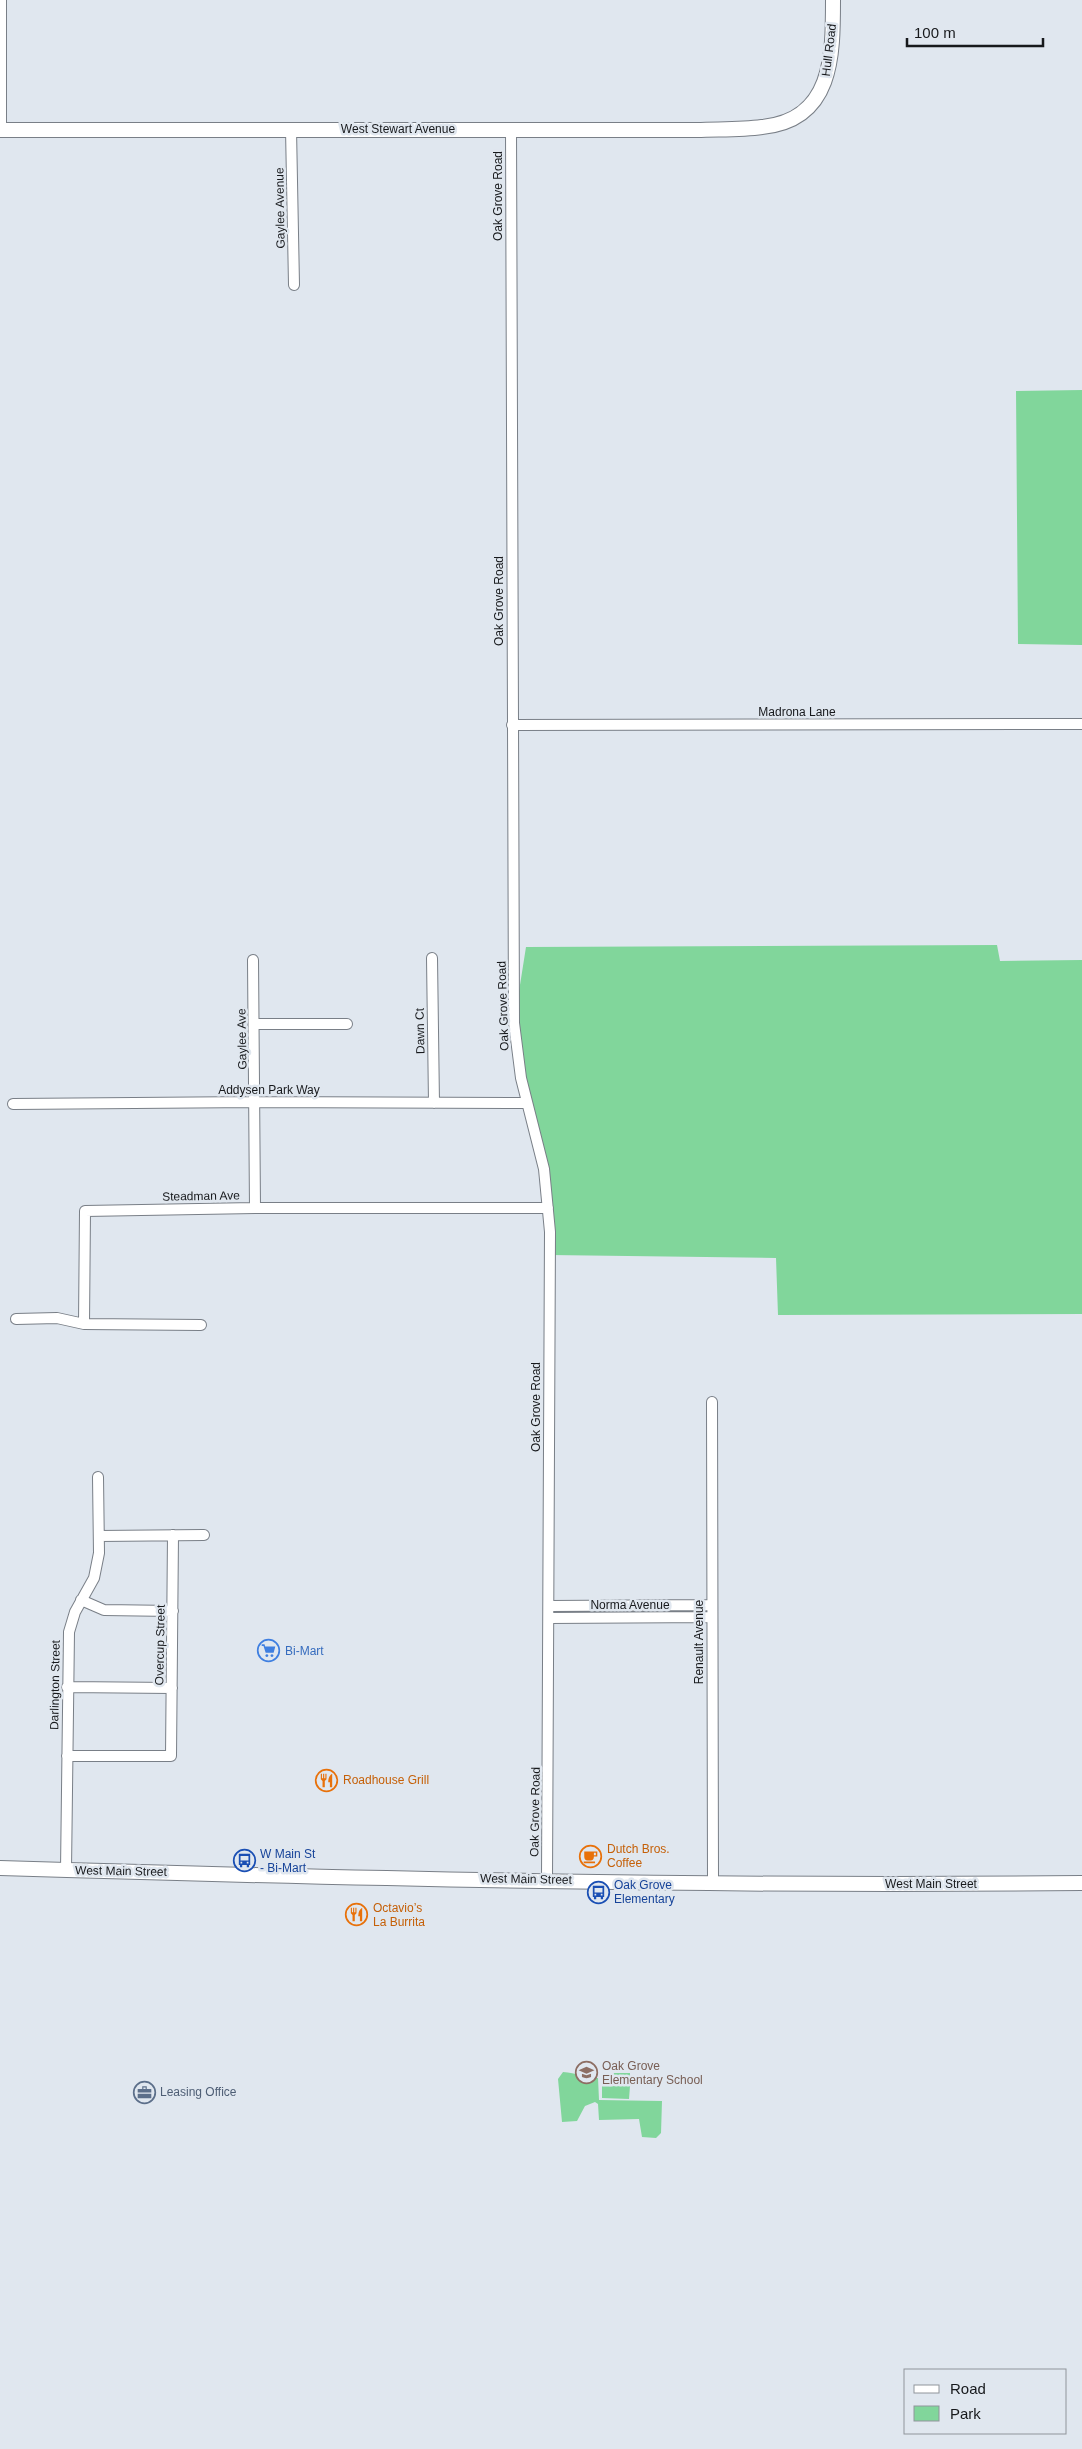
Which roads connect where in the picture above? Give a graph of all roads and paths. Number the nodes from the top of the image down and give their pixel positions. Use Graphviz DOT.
graph roads {
  1 [pos="1,0"];
  2 [pos="834,0"];
  3 [pos="794,118"];
  4 [pos="291,129"];
  5 [pos="511,129"];
  6 [pos="1,130"];
  7 [pos="294,285"];
  8 [pos="1082,724"];
  9 [pos="512,725"];
  10 [pos="432,958"];
  11 [pos="253,960"];
  12 [pos="254,1024"];
  13 [pos="347,1024"];
  14 [pos="255,1102"];
  15 [pos="434,1103"];
  16 [pos="526,1103"];
  17 [pos="13,1104"];
  18 [pos="255,1208"];
  19 [pos="548,1208"];
  20 [pos="16,1319"];
  21 [pos="84,1324"];
  22 [pos="201,1326"];
  23 [pos="712,1402"];
  24 [pos="98,1477"];
  25 [pos="173,1535"];
  26 [pos="204,1535"];
  27 [pos="98,1536"];
  28 [pos="81,1600"];
  29 [pos="712,1605"];
  30 [pos="550,1606"];
  31 [pos="173,1611"];
  32 [pos="712,1617"];
  33 [pos="549,1618"];
  34 [pos="68,1687"];
  35 [pos="172,1688"];
  36 [pos="67,1756"];
  37 [pos="0,1868"];
  38 [pos="66,1870"];
  39 [pos="547,1879"];
  40 [pos="713,1882"];
  41 [pos="1082,1883"];
  1 -- 6 [label="street"];
  2 -- 3 [label="main road, Hull Road"];
  3 -- 5 [label="main road, West Stewart Avenue"];
  4 -- 5 [label="main road, West Stewart Avenue"];
  4 -- 6 [label="main road, West Stewart Avenue"];
  4 -- 7 [label="street, Gaylee Avenue"];
  5 -- 9 [label="street, Oak Grove Road"];
  8 -- 9 [label="street, Madrona Lane"];
  9 -- 16 [label="street, Oak Grove Road"];
  10 -- 15 [label="street, Dawn Ct"];
  11 -- 12 [label="street, Gaylee Ave"];
  12 -- 13 [label="street"];
  12 -- 14 [label="street, Gaylee Ave"];
  14 -- 15 [label="street, Addysen Park Way"];
  14 -- 17 [label="street, Addysen Park Way"];
  14 -- 18 [label="street, Gaylee Ave"];
  15 -- 16 [label="street, Addysen Park Way"];
  16 -- 19 [label="street, Oak Grove Road"];
  18 -- 19 [label="street, Steadman Ave"];
  18 -- 21 [label="street, Steadman Ave"];
  19 -- 30 [label="street, Oak Grove Road"];
  20 -- 21 [label="street"];
  21 -- 22 [label="street"];
  23 -- 29 [label="street, Renault Avenue"];
  24 -- 27 [label="street, Darlington Street"];
  25 -- 26 [label="street"];
  25 -- 27 [label="street"];
  25 -- 31 [label="street, Overcup Street"];
  27 -- 28 [label="street, Darlington Street"];
  28 -- 31 [label="street"];
  28 -- 34 [label="street, Darlington Street"];
  29 -- 30 [label="street, Norma Avenue"];
  29 -- 32 [label="street, Renault Avenue"];
  30 -- 33 [label="street, Oak Grove Road"];
  31 -- 35 [label="street, Overcup Street"];
  32 -- 33 [label="street, Norma Avenue"];
  32 -- 40 [label="street, Renault Avenue"];
  33 -- 39 [label="street, Oak Grove Road"];
  34 -- 35 [label="street"];
  34 -- 36 [label="street, Darlington Street"];
  35 -- 36 [label="street, Overcup Street"];
  36 -- 38 [label="street, Darlington Street"];
  37 -- 38 [label="main road, West Main Street"];
  38 -- 39 [label="main road, West Main Street"];
  39 -- 40 [label="main road, West Main Street"];
  40 -- 41 [label="main road, West Main Street"];
}
